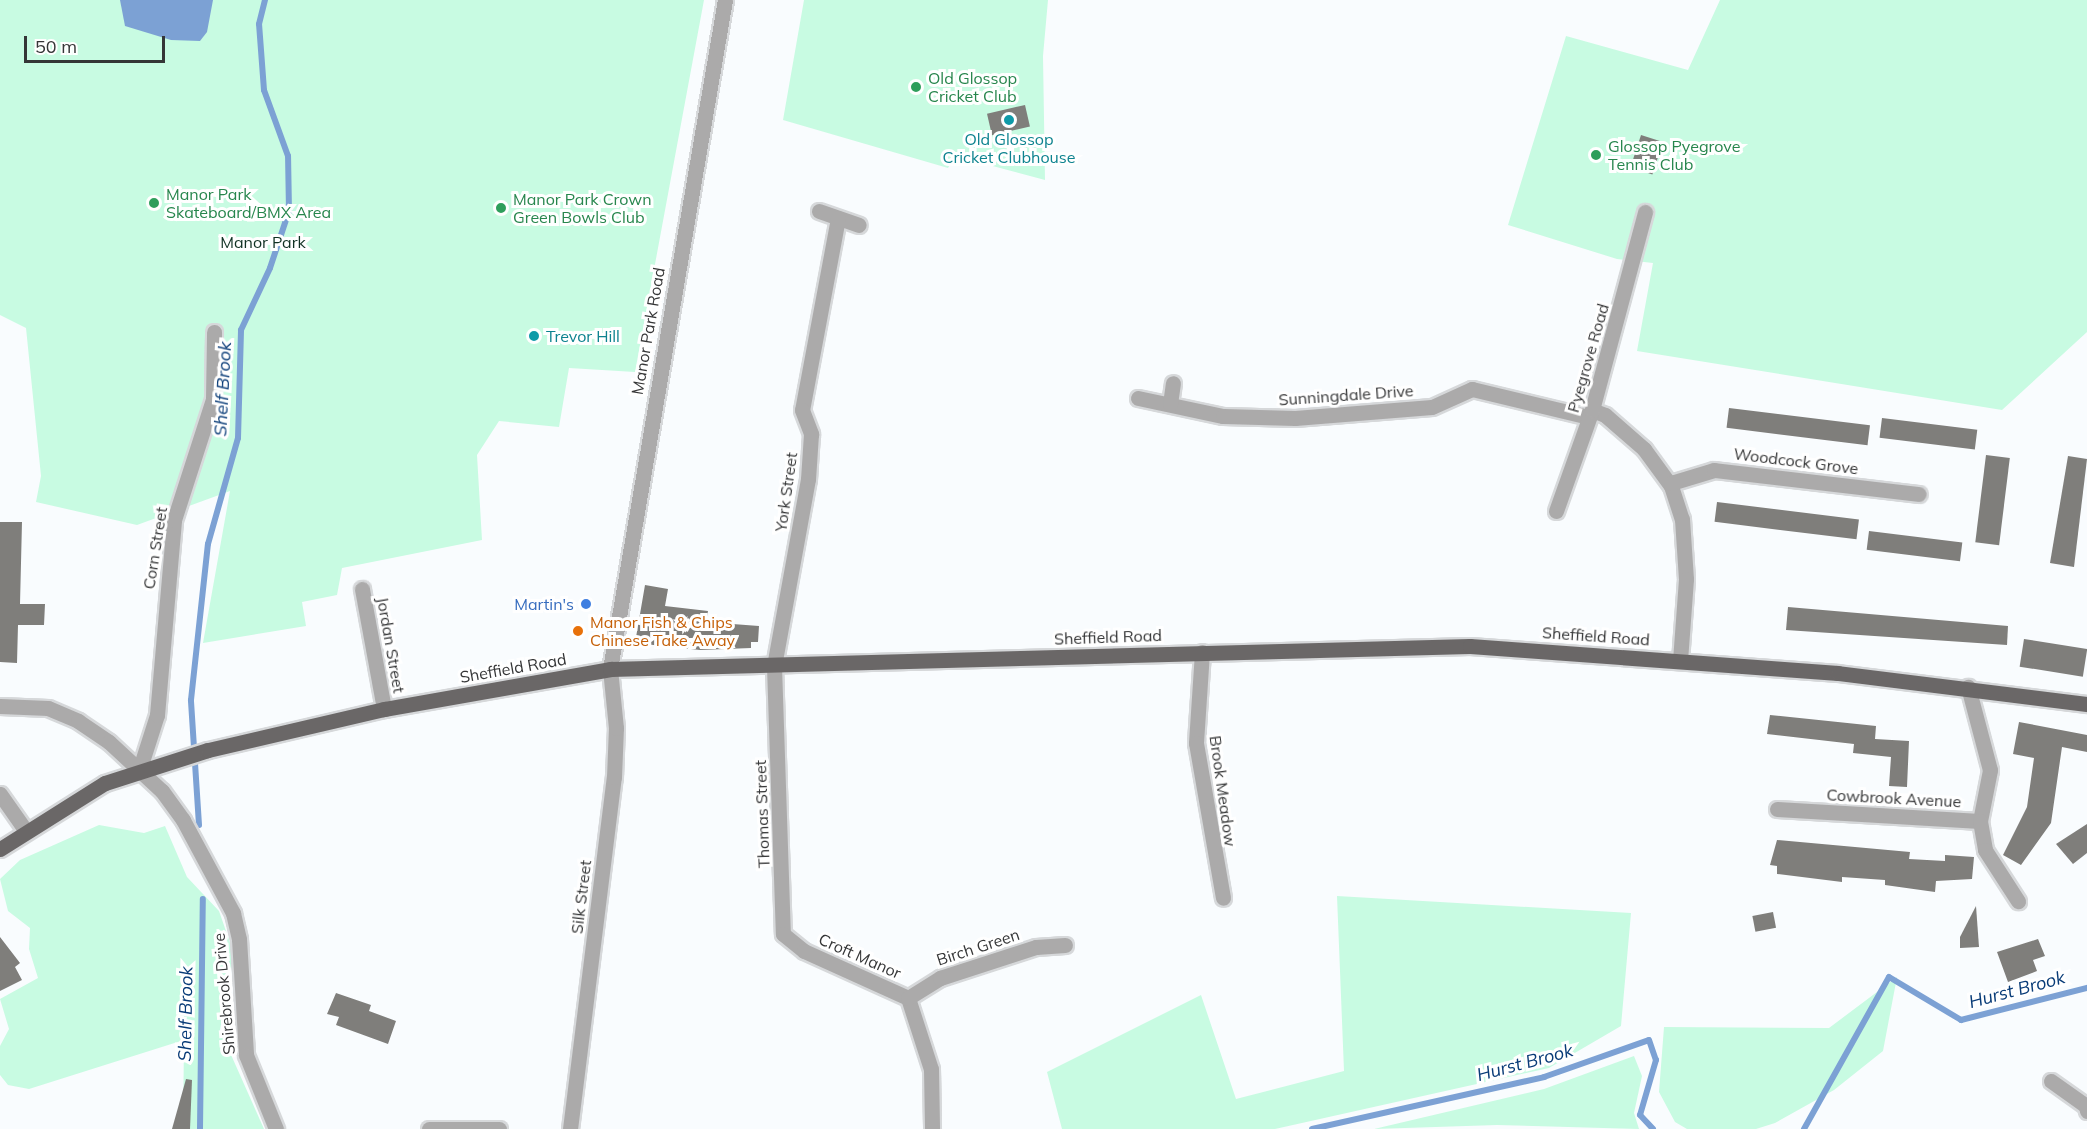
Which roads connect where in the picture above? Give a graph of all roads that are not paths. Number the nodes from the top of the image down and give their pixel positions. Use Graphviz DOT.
graph roads {
  1 [pos="724,0"];
  2 [pos="819,212"];
  3 [pos="1646,212"];
  4 [pos="837,218"];
  5 [pos="859,225"];
  6 [pos="214,332"];
  7 [pos="1173,383"];
  8 [pos="1138,398"];
  9 [pos="1170,404"];
  10 [pos="1591,413"];
  11 [pos="1671,483"];
  12 [pos="1919,494"];
  13 [pos="1556,511"];
  14 [pos="362,589"];
  15 [pos="1203,652"];
  16 [pos="1680,660"];
  17 [pos="774,666"];
  18 [pos="610,669"];
  19 [pos="1968,687"];
  20 [pos="2087,705"];
  21 [pos="0,706"];
  22 [pos="384,708"];
  23 [pos="139,771"];
  24 [pos="0,794"];
  25 [pos="1777,809"];
  26 [pos="1980,821"];
  27 [pos="26,831"];
  28 [pos="0,849"];
  29 [pos="1223,898"];
  30 [pos="2018,902"];
  31 [pos="1065,945"];
  32 [pos="804,951"];
  33 [pos="908,998"];
  34 [pos="2051,1081"];
  35 [pos="2087,1111"];
  36 [pos="276,1129"];
  37 [pos="429,1129"];
  38 [pos="499,1129"];
  39 [pos="570,1129"];
  40 [pos="932,1129"];
  1 -- 18 [label="street, Manor Park Road"];
  2 -- 4 [label="street"];
  3 -- 10 [label="street, Pyegrove Road"];
  4 -- 5 [label="street"];
  4 -- 17 [label="street, York Street"];
  6 -- 23 [label="street, Corn Street"];
  7 -- 9 [label="street"];
  8 -- 9 [label="street, Sunningdale Drive"];
  9 -- 10 [label="street, Sunningdale Drive"];
  10 -- 11 [label="street"];
  10 -- 13 [label="street, Pyegrove Road"];
  11 -- 12 [label="street, Woodcock Grove"];
  11 -- 16 [label="street"];
  14 -- 22 [label="street, Jordan Street"];
  15 -- 16 [label="main road, Sheffield Road"];
  15 -- 17 [label="main road, Sheffield Road"];
  15 -- 29 [label="street, Brook Meadow"];
  16 -- 19 [label="main road, Sheffield Road"];
  17 -- 18 [label="main road, Sheffield Road"];
  17 -- 32 [label="street, Thomas Street"];
  18 -- 22 [label="main road, Sheffield Road"];
  18 -- 39 [label="street, Silk Street"];
  19 -- 20 [label="main road, Sheffield Road"];
  19 -- 26 [label="street, Cowbrook Avenue"];
  21 -- 23 [label="street, Shirebrook Drive"];
  22 -- 23 [label="main road, Sheffield Road"];
  23 -- 27 [label="main road, Sheffield Road"];
  23 -- 36 [label="street, Shirebrook Drive"];
  24 -- 27 [label="street"];
  25 -- 26 [label="street, Cowbrook Avenue"];
  26 -- 30 [label="street"];
  27 -- 28 [label="main road, Sheffield Road"];
  31 -- 33 [label="street, Birch Green"];
  32 -- 33 [label="street, Croft Manor"];
  33 -- 40 [label="street, Croft Manor"];
  34 -- 35 [label="street"];
  37 -- 38 [label="street"];
}
